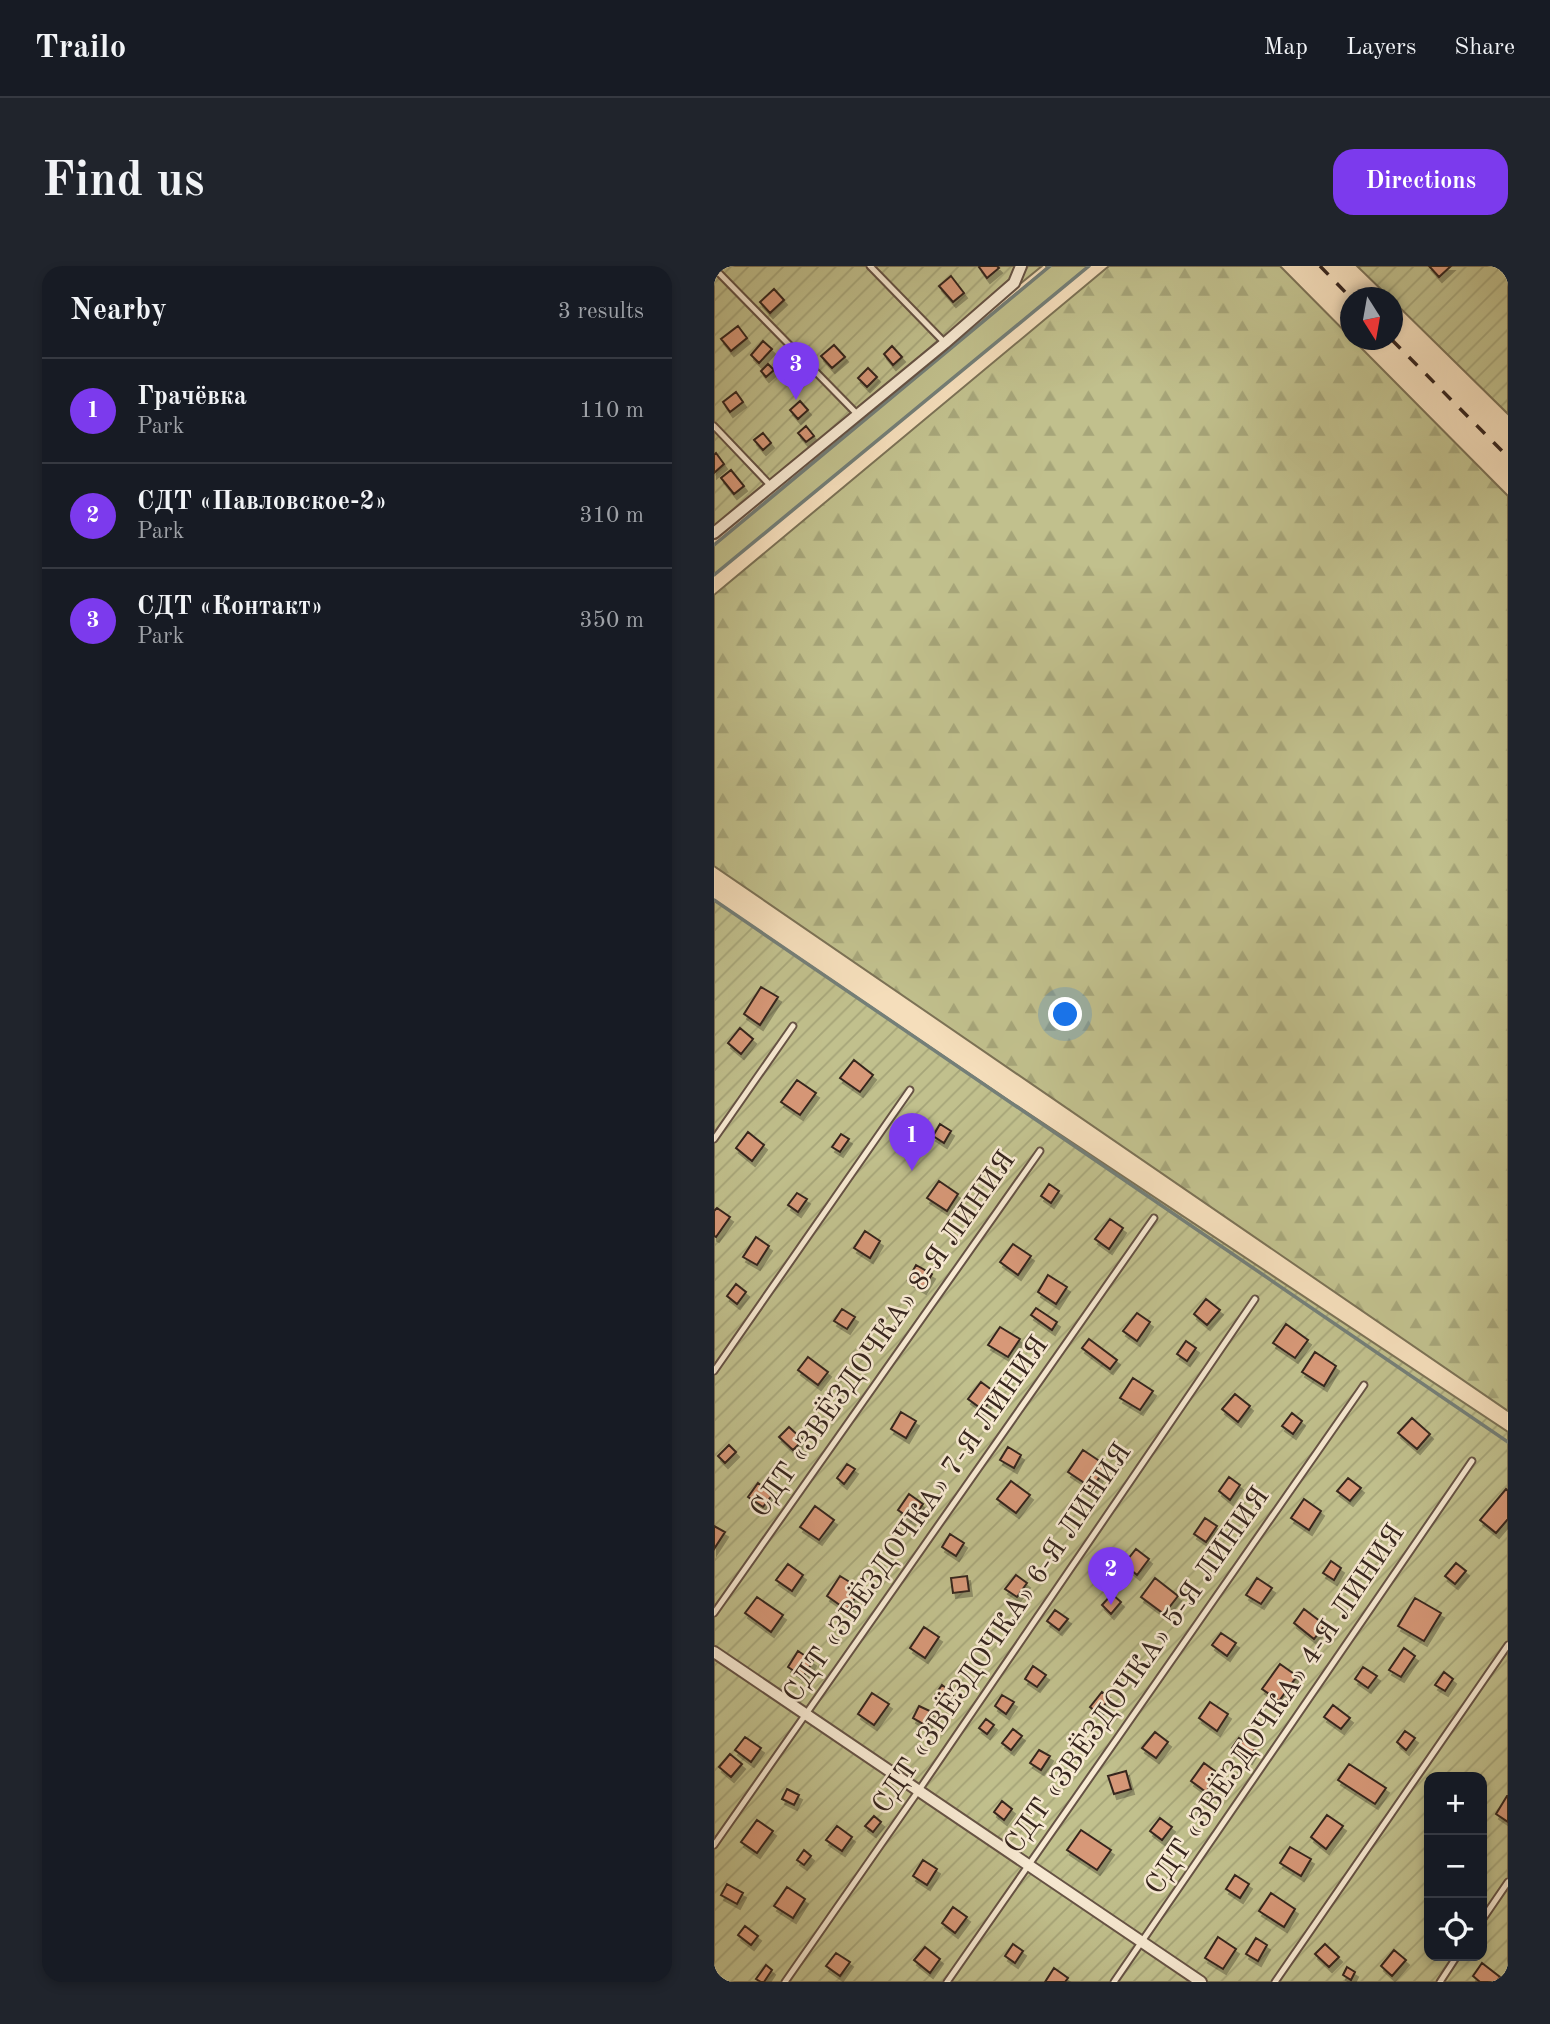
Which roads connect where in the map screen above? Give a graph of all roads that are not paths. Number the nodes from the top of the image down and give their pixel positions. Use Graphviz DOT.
graph roads {
  1 [pos="870,266"];
  2 [pos="1021,266"];
  3 [pos="714,268"];
  4 [pos="945,343"];
  5 [pos="858,415"];
  6 [pos="714,426"];
  7 [pos="771,486"];
  8 [pos="714,533"];
  9 [pos="793,1026"];
  10 [pos="910,1090"];
  11 [pos="714,1139"];
  12 [pos="1040,1151"];
  13 [pos="1154,1218"];
  14 [pos="1255,1299"];
  15 [pos="714,1371"];
  16 [pos="1364,1385"];
  17 [pos="1472,1461"];
  18 [pos="714,1613"];
  19 [pos="1508,1645"];
  20 [pos="714,1652"];
  21 [pos="807,1713"];
  22 [pos="919,1790"];
  23 [pos="714,1846"];
  24 [pos="1028,1865"];
  25 [pos="1508,1882"];
  26 [pos="1487,1913"];
  27 [pos="1142,1942"];
  28 [pos="1454,1961"];
  29 [pos="785,1982"];
  30 [pos="947,1982"];
  31 [pos="1114,1982"];
  32 [pos="1201,1982"];
  33 [pos="1275,1982"];
  34 [pos="1440,1982"];
  1 -- 4 [label="lane"];
  2 -- 4 [label="street"];
  3 -- 5 [label="lane"];
  4 -- 5 [label="street"];
  5 -- 7 [label="street"];
  6 -- 7 [label="lane"];
  7 -- 8 [label="street"];
  9 -- 11 [label="lane"];
  10 -- 15 [label="lane"];
  12 -- 18 [label="lane, СДТ «ЗВЁЗДОЧКА» 8-Я ЛИНИЯ"];
  13 -- 21 [label="lane, СДТ «ЗВЁЗДОЧКА» 7-Я ЛИНИЯ"];
  14 -- 22 [label="lane, СДТ «ЗВЁЗДОЧКА» 6-Я ЛИНИЯ"];
  16 -- 24 [label="lane, СДТ «ЗВЁЗДОЧКА» 5-Я ЛИНИЯ"];
  17 -- 27 [label="lane, СДТ «ЗВЁЗДОЧКА» 4-Я ЛИНИЯ"];
  19 -- 33 [label="lane"];
  20 -- 21 [label="street"];
  21 -- 22 [label="street"];
  21 -- 23 [label="lane, СДТ «ЗВЁЗДОЧКА» 7-Я ЛИНИЯ"];
  22 -- 24 [label="street"];
  22 -- 29 [label="lane, СДТ «ЗВЁЗДОЧКА» 6-Я ЛИНИЯ"];
  24 -- 27 [label="street"];
  24 -- 30 [label="lane, СДТ «ЗВЁЗДОЧКА» 5-Я ЛИНИЯ"];
  25 -- 26 [label="lane"];
  27 -- 31 [label="lane, СДТ «ЗВЁЗДОЧКА» 4-Я ЛИНИЯ"];
  27 -- 32 [label="street"];
  28 -- 34 [label="lane"];
}
